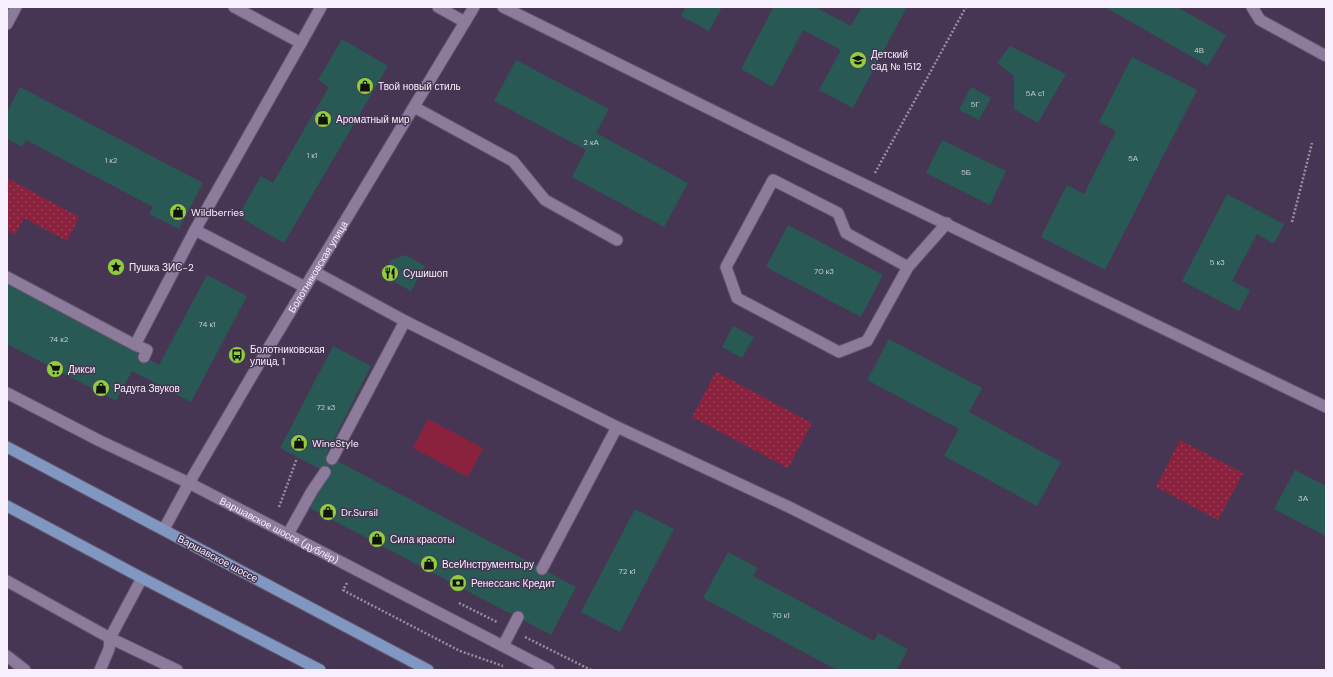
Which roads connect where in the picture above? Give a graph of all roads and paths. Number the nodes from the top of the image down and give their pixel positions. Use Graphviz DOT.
graph roads {
  1 [pos="16,7"];
  2 [pos="234,7"];
  3 [pos="321,7"];
  4 [pos="438,7"];
  5 [pos="474,7"];
  6 [pos="504,7"];
  7 [pos="966,7"];
  8 [pos="1252,7"];
  9 [pos="465,22"];
  10 [pos="7,24"];
  11 [pos="301,43"];
  12 [pos="1326,56"];
  13 [pos="414,107"];
  14 [pos="1312,143"];
  15 [pos="868,185"];
  16 [pos="1292,222"];
  17 [pos="947,223"];
  18 [pos="195,230"];
  19 [pos="617,240"];
  20 [pos="908,267"];
  21 [pos="315,272"];
  22 [pos="7,277"];
  23 [pos="305,287"];
  24 [pos="405,321"];
  25 [pos="135,345"];
  26 [pos="144,357"];
  27 [pos="7,393"];
  28 [pos="1326,407"];
  29 [pos="617,427"];
  30 [pos="7,447"];
  31 [pos="297,458"];
  32 [pos="332,459"];
  33 [pos="325,472"];
  34 [pos="189,483"];
  35 [pos="7,506"];
  36 [pos="279,507"];
  37 [pos="164,529"];
  38 [pos="288,534"];
  39 [pos="542,569"];
  40 [pos="350,577"];
  41 [pos="142,578"];
  42 [pos="7,581"];
  43 [pos="518,617"];
  44 [pos="110,638"];
  45 [pos="503,646"];
  46 [pos="7,656"];
  47 [pos="508,668"];
  48 [pos="25,670"];
  49 [pos="100,670"];
  50 [pos="177,670"];
  51 [pos="320,670"];
  52 [pos="428,670"];
  53 [pos="549,670"];
  54 [pos="1115,670"];
  1 -- 10 [label="street"];
  2 -- 11 [label="street"];
  3 -- 11 [label="street"];
  4 -- 9 [label="street"];
  5 -- 9 [label="street, Болотниковская улица"];
  6 -- 15 [label="street"];
  7 -- 15 [label="path"];
  8 -- 12 [label="street"];
  9 -- 13 [label="street, Болотниковская улица"];
  11 -- 18 [label="street"];
  13 -- 19 [label="street"];
  13 -- 21 [label="street, Болотниковская улица"];
  14 -- 16 [label="path"];
  15 -- 17 [label="street"];
  17 -- 20 [label="street"];
  17 -- 28 [label="street"];
  18 -- 23 [label="street"];
  18 -- 25 [label="street"];
  20 -- 20 [label="street"];
  21 -- 23 [label="street, Болотниковская улица"];
  21 -- 24 [label="street"];
  22 -- 25 [label="street"];
  23 -- 34 [label="street, Болотниковская улица"];
  24 -- 29 [label="street"];
  24 -- 32 [label="street"];
  25 -- 26 [label="street"];
  27 -- 34 [label="street, Варшавское шоссе (дублёр)"];
  29 -- 39 [label="street"];
  29 -- 54 [label="street"];
  30 -- 37 [label="main road, Варшавское шоссе"];
  31 -- 36 [label="path"];
  33 -- 38 [label="street"];
  34 -- 37 [label="street, Болотниковская улица"];
  34 -- 38 [label="street, Варшавское шоссе (дублёр)"];
  35 -- 41 [label="main road"];
  37 -- 52 [label="main road, Варшавское шоссе"];
  38 -- 45 [label="street, Варшавское шоссе (дублёр)"];
  40 -- 47 [label="path"];
  41 -- 44 [label="street"];
  41 -- 51 [label="main road"];
  42 -- 44 [label="street"];
  43 -- 45 [label="street"];
  44 -- 49 [label="street"];
  44 -- 50 [label="street"];
  45 -- 53 [label="street, Варшавское шоссе (дублёр)"];
  46 -- 48 [label="street"];
}
